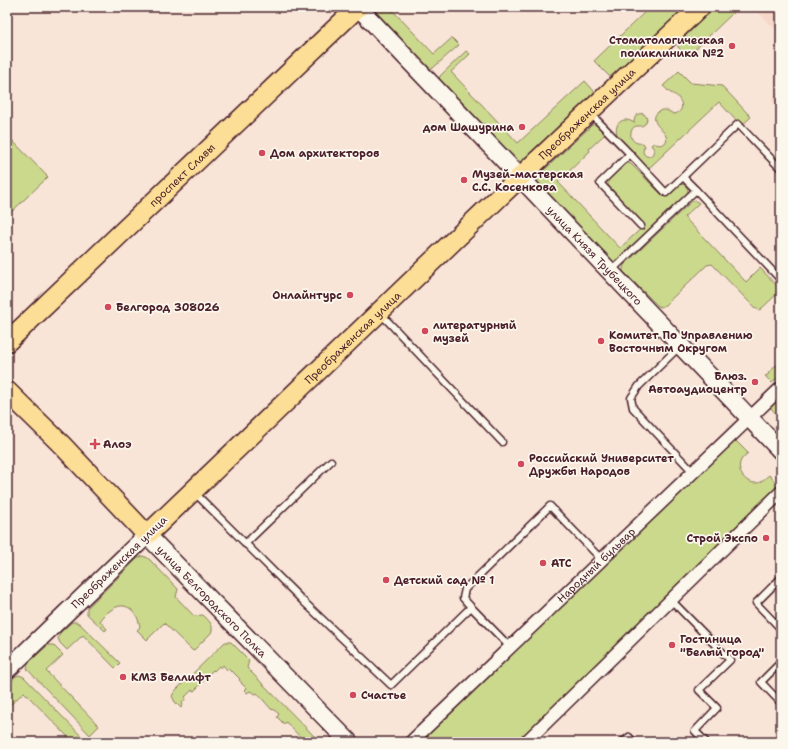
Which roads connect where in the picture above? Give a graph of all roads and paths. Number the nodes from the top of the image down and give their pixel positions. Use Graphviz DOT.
graph roads {
  1 [pos="358,7"];
  2 [pos="700,7"];
  3 [pos="589,112"];
  4 [pos="630,154"];
  5 [pos="781,169"];
  6 [pos="520,176"];
  7 [pos="683,177"];
  8 [pos="696,190"];
  9 [pos="641,226"];
  10 [pos="610,272"];
  11 [pos="781,280"];
  12 [pos="379,311"];
  13 [pos="7,342"];
  14 [pos="681,345"];
  15 [pos="781,388"];
  16 [pos="7,391"];
  17 [pos="750,418"];
  18 [pos="502,442"];
  19 [pos="781,451"];
  20 [pos="330,461"];
  21 [pos="693,472"];
  22 [pos="192,491"];
  23 [pos="781,492"];
  24 [pos="147,535"];
  25 [pos="245,544"];
  26 [pos="602,560"];
  27 [pos="781,578"];
  28 [pos="671,600"];
  29 [pos="471,607"];
  30 [pos="781,629"];
  31 [pos="510,647"];
  32 [pos="781,662"];
  33 [pos="7,670"];
  34 [pos="781,703"];
  35 [pos="349,742"];
  36 [pos="411,742"];
  37 [pos="526,742"];
  38 [pos="623,742"];
  39 [pos="634,742"];
  40 [pos="706,742"];
  1 -- 6 [label="street, улица Князя Трубецкого"];
  1 -- 13 [label="main road, проспект Славы"];
  2 -- 3 [label="main road, Преображенская улица"];
  3 -- 4 [label="lane"];
  3 -- 6 [label="main road, Преображенская улица"];
  4 -- 7 [label="lane"];
  4 -- 9 [label="lane"];
  5 -- 7 [label="lane"];
  6 -- 10 [label="street, улица Князя Трубецкого"];
  6 -- 12 [label="main road, Преображенская улица"];
  7 -- 8 [label="lane"];
  8 -- 10 [label="lane"];
  8 -- 11 [label="lane"];
  10 -- 14 [label="street, улица Князя Трубецкого"];
  12 -- 18 [label="lane"];
  12 -- 22 [label="main road, Преображенская улица"];
  14 -- 17 [label="street, улица Князя Трубецкого"];
  14 -- 21 [label="lane"];
  15 -- 17 [label="street, Народный бульвар"];
  16 -- 24 [label="main road, улица Белгородского Полка"];
  17 -- 19 [label="street, улица Князя Трубецкого"];
  17 -- 21 [label="street, Народный бульвар"];
  20 -- 25 [label="lane"];
  21 -- 26 [label="street, Народный бульвар"];
  22 -- 24 [label="main road, Преображенская улица"];
  22 -- 25 [label="lane"];
  23 -- 28 [label="street"];
  24 -- 33 [label="street, Преображенская улица"];
  24 -- 35 [label="street, улица Белгородского Полка"];
  25 -- 29 [label="lane"];
  26 -- 29 [label="lane"];
  26 -- 31 [label="street, Народный бульвар"];
  27 -- 30 [label="lane"];
  28 -- 37 [label="street"];
  28 -- 40 [label="lane"];
  29 -- 31 [label="lane"];
  31 -- 36 [label="street, Народный бульвар"];
  32 -- 34 [label="lane"];
  38 -- 39 [label="lane"];
}
